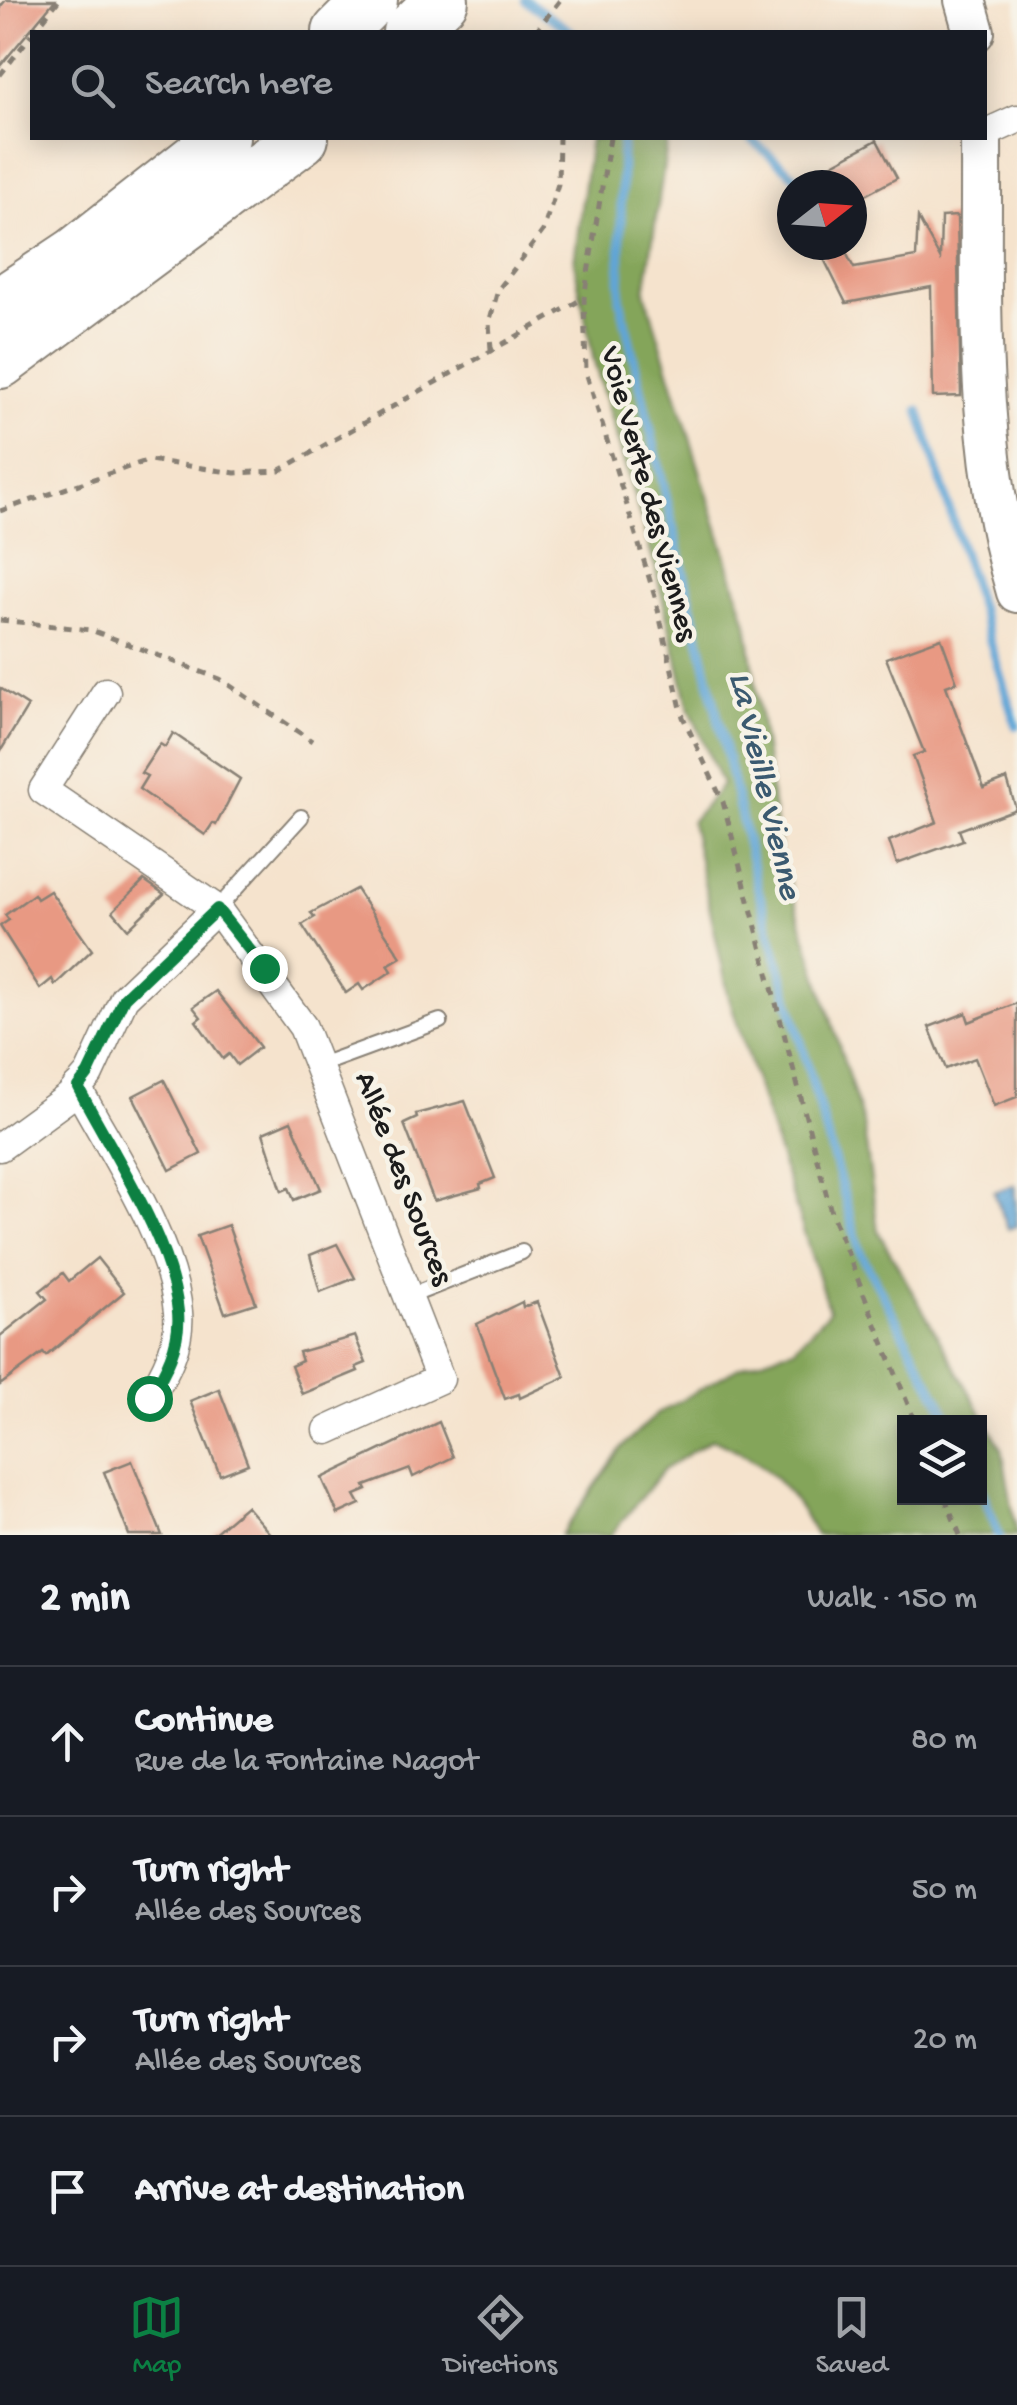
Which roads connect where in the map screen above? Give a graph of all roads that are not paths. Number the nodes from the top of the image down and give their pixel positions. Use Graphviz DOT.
graph roads {
  1 [pos="371,0"];
  2 [pos="442,0"];
  3 [pos="965,0"];
  4 [pos="341,30"];
  5 [pos="411,30"];
  6 [pos="973,30"];
  7 [pos="1017,118"];
  8 [pos="987,133"];
  9 [pos="220,140"];
  10 [pos="299,140"];
  11 [pos="982,140"];
  12 [pos="0,304"];
  13 [pos="0,362"];
  14 [pos="1010,539"];
  15 [pos="1017,592"];
  16 [pos="106,692"];
  17 [pos="301,817"];
  18 [pos="217,909"];
  19 [pos="440,1021"];
  20 [pos="320,1065"];
  21 [pos="78,1087"];
  22 [pos="0,1147"];
  23 [pos="522,1252"];
  24 [pos="410,1296"];
  25 [pos="149,1398"];
  26 [pos="328,1430"];
  1 -- 4 [label="highway"];
  2 -- 5 [label="highway"];
  3 -- 6 [label="street"];
  7 -- 8 [label="street"];
  9 -- 12 [label="highway"];
  10 -- 13 [label="highway"];
  11 -- 14 [label="street"];
  14 -- 15 [label="street"];
  16 -- 18 [label="street, Allée des Sources"];
  17 -- 18 [label="lane"];
  18 -- 20 [label="street, Allée des Sources"];
  18 -- 21 [label="street"];
  19 -- 20 [label="lane"];
  20 -- 24 [label="street, Allée des Sources"];
  21 -- 22 [label="street"];
  21 -- 25 [label="street"];
  23 -- 24 [label="lane"];
  24 -- 26 [label="street, Allée des Sources"];
}
